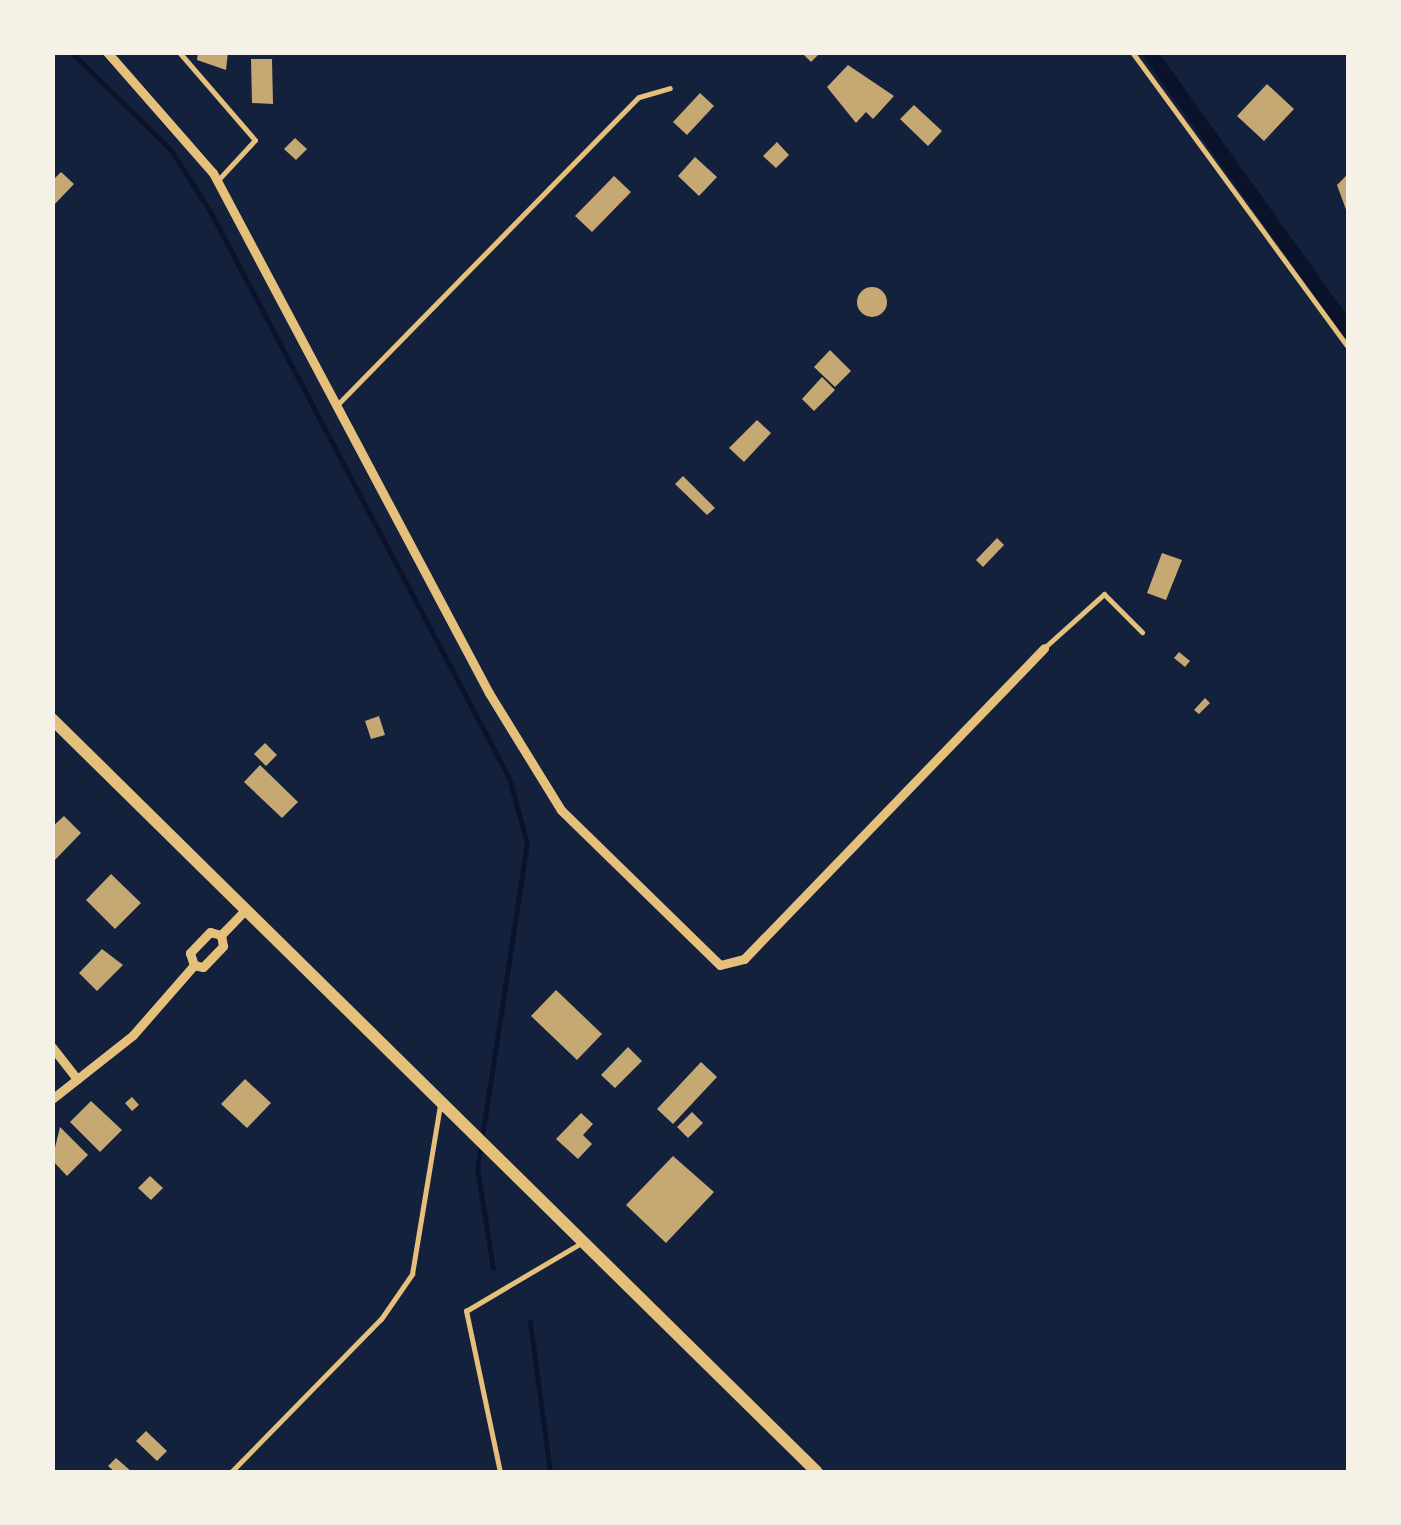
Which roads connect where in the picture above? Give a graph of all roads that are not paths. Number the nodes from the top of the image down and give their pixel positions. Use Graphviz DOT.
graph roads {
  1 [pos="107,52"];
  2 [pos="180,52"];
  3 [pos="1132,52"];
  4 [pos="670,88"];
  5 [pos="217,181"];
  6 [pos="1348,347"];
  7 [pos="334,407"];
  8 [pos="1142,632"];
  9 [pos="1044,648"];
  10 [pos="52,719"];
  11 [pos="245,910"];
  12 [pos="220,935"];
  13 [pos="194,966"];
  14 [pos="52,1047"];
  15 [pos="77,1079"];
  16 [pos="52,1099"];
  17 [pos="440,1105"];
  18 [pos="581,1242"];
  19 [pos="231,1472"];
  20 [pos="500,1472"];
  21 [pos="817,1472"];
  1 -- 5 [label="street"];
  2 -- 5 [label="lane"];
  3 -- 6 [label="lane"];
  4 -- 7 [label="lane"];
  5 -- 7 [label="street"];
  7 -- 9 [label="street"];
  8 -- 9 [label="lane"];
  10 -- 11 [label="main road"];
  11 -- 12 [label="street"];
  11 -- 17 [label="main road"];
  12 -- 13 [label="street"];
  12 -- 13 [label="street"];
  13 -- 15 [label="street"];
  14 -- 15 [label="street"];
  15 -- 16 [label="street"];
  17 -- 18 [label="main road"];
  17 -- 19 [label="lane"];
  18 -- 20 [label="lane"];
  18 -- 21 [label="main road"];
}
